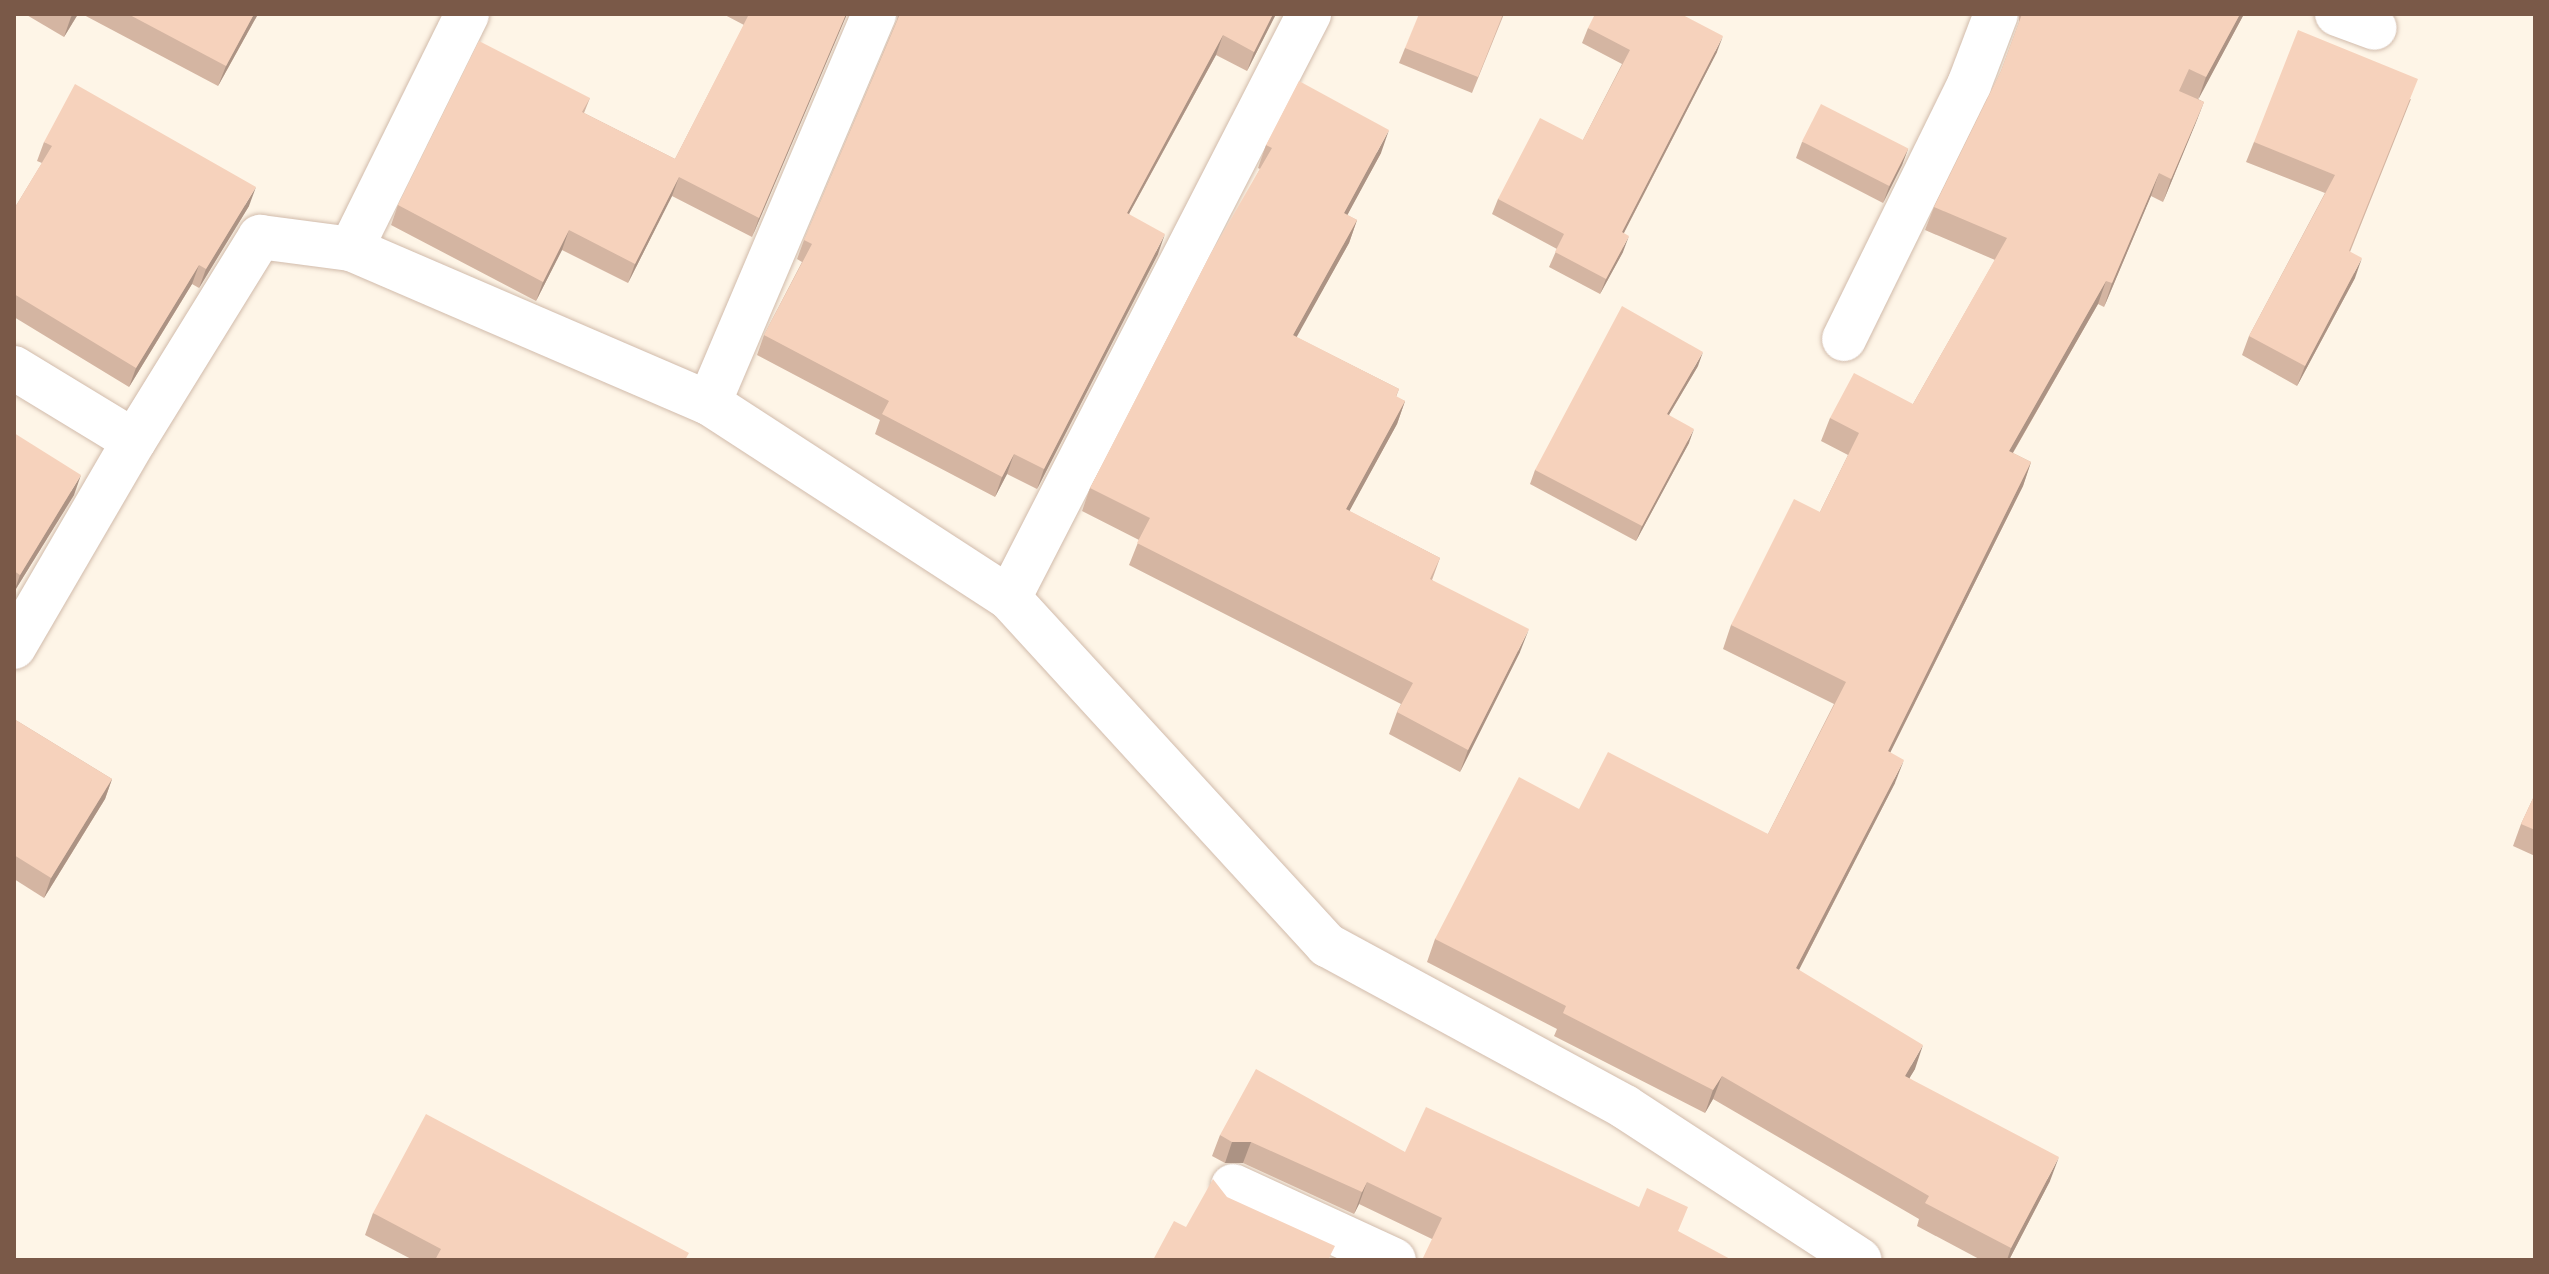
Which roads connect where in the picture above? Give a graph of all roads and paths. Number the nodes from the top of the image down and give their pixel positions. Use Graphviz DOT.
graph roads {
  1 [pos="467,14"];
  2 [pos="874,14"];
  3 [pos="1309,14"];
  4 [pos="1996,14"];
  5 [pos="351,249"];
  6 [pos="1844,339"];
  7 [pos="14,368"];
  8 [pos="709,403"];
  9 [pos="134,441"];
  10 [pos="1009,598"];
  11 [pos="14,647"];
  12 [pos="1233,1186"];
  13 [pos="1394,1260"];
  14 [pos="1860,1260"];
  1 -- 5 [label="street"];
  2 -- 8 [label="street"];
  3 -- 10 [label="street"];
  4 -- 6 [label="street"];
  5 -- 8 [label="street"];
  5 -- 9 [label="street"];
  7 -- 9 [label="street"];
  8 -- 10 [label="street"];
  9 -- 11 [label="street"];
  10 -- 14 [label="street"];
  12 -- 13 [label="street"];
}
